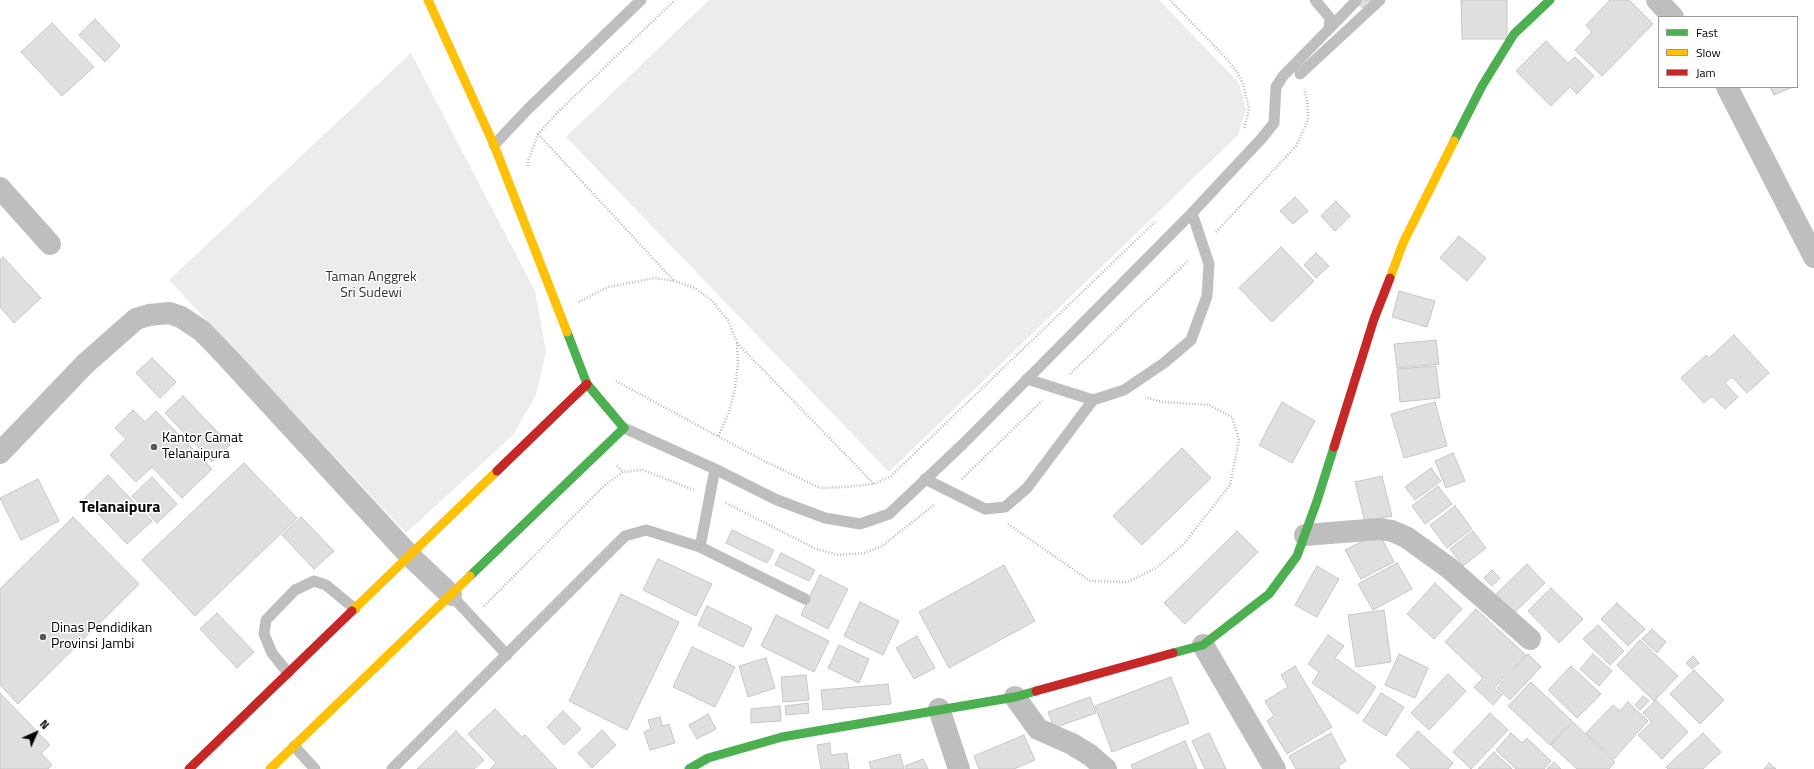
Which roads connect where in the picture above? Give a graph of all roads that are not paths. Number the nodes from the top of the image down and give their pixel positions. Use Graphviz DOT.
graph roads {
  1 [pos="428,0"];
  2 [pos="641,0"];
  3 [pos="1315,0"];
  4 [pos="1380,0"];
  5 [pos="1550,0"];
  6 [pos="1657,0"];
  7 [pos="1356,1"];
  8 [pos="1672,16"];
  9 [pos="1329,29"];
  10 [pos="1300,74"];
  11 [pos="1728,88"];
  12 [pos="494,145"];
  13 [pos="0,188"];
  14 [pos="1192,213"];
  15 [pos="50,244"];
  16 [pos="1812,248"];
  17 [pos="1027,379"];
  18 [pos="588,384"];
  19 [pos="1093,400"];
  20 [pos="624,428"];
  21 [pos="0,453"];
  22 [pos="715,469"];
  23 [pos="925,479"];
  24 [pos="1305,535"];
  25 [pos="700,547"];
  26 [pos="410,556"];
  27 [pos="451,595"];
  28 [pos="805,599"];
  29 [pos="355,609"];
  30 [pos="1530,639"];
  31 [pos="1204,645"];
  32 [pos="507,655"];
  33 [pos="288,673"];
  34 [pos="1015,698"];
  35 [pos="939,710"];
  36 [pos="294,746"];
  37 [pos="189,769"];
  38 [pos="270,769"];
  39 [pos="316,769"];
  40 [pos="392,769"];
  41 [pos="688,769"];
  42 [pos="959,769"];
  43 [pos="1106,769"];
  44 [pos="1275,769"];
  1 -- 12 [label="main road"];
  2 -- 12 [label="lane"];
  3 -- 9 [label="lane"];
  4 -- 10 [label="lane"];
  5 -- 24 [label="main road"];
  6 -- 8 [label="street"];
  7 -- 9 [label="lane"];
  9 -- 14 [label="lane"];
  11 -- 16 [label="street"];
  12 -- 18 [label="main road"];
  13 -- 15 [label="street"];
  14 -- 17 [label="lane"];
  14 -- 19 [label="lane"];
  17 -- 19 [label="lane"];
  17 -- 23 [label="lane"];
  18 -- 20 [label="main road"];
  18 -- 26 [label="main road"];
  19 -- 23 [label="lane"];
  20 -- 22 [label="lane"];
  20 -- 27 [label="main road"];
  21 -- 26 [label="street"];
  22 -- 23 [label="lane"];
  22 -- 25 [label="lane"];
  24 -- 30 [label="street"];
  24 -- 31 [label="main road"];
  25 -- 28 [label="lane"];
  25 -- 32 [label="lane"];
  26 -- 27 [label="street"];
  26 -- 29 [label="main road"];
  27 -- 32 [label="lane"];
  27 -- 36 [label="main road"];
  29 -- 33 [label="main road"];
  29 -- 33 [label="lane"];
  31 -- 34 [label="main road"];
  31 -- 44 [label="street"];
  32 -- 40 [label="lane"];
  33 -- 37 [label="main road"];
  34 -- 35 [label="main road"];
  34 -- 43 [label="street"];
  35 -- 41 [label="main road"];
  35 -- 42 [label="street"];
  36 -- 38 [label="main road"];
  36 -- 39 [label="lane"];
}
